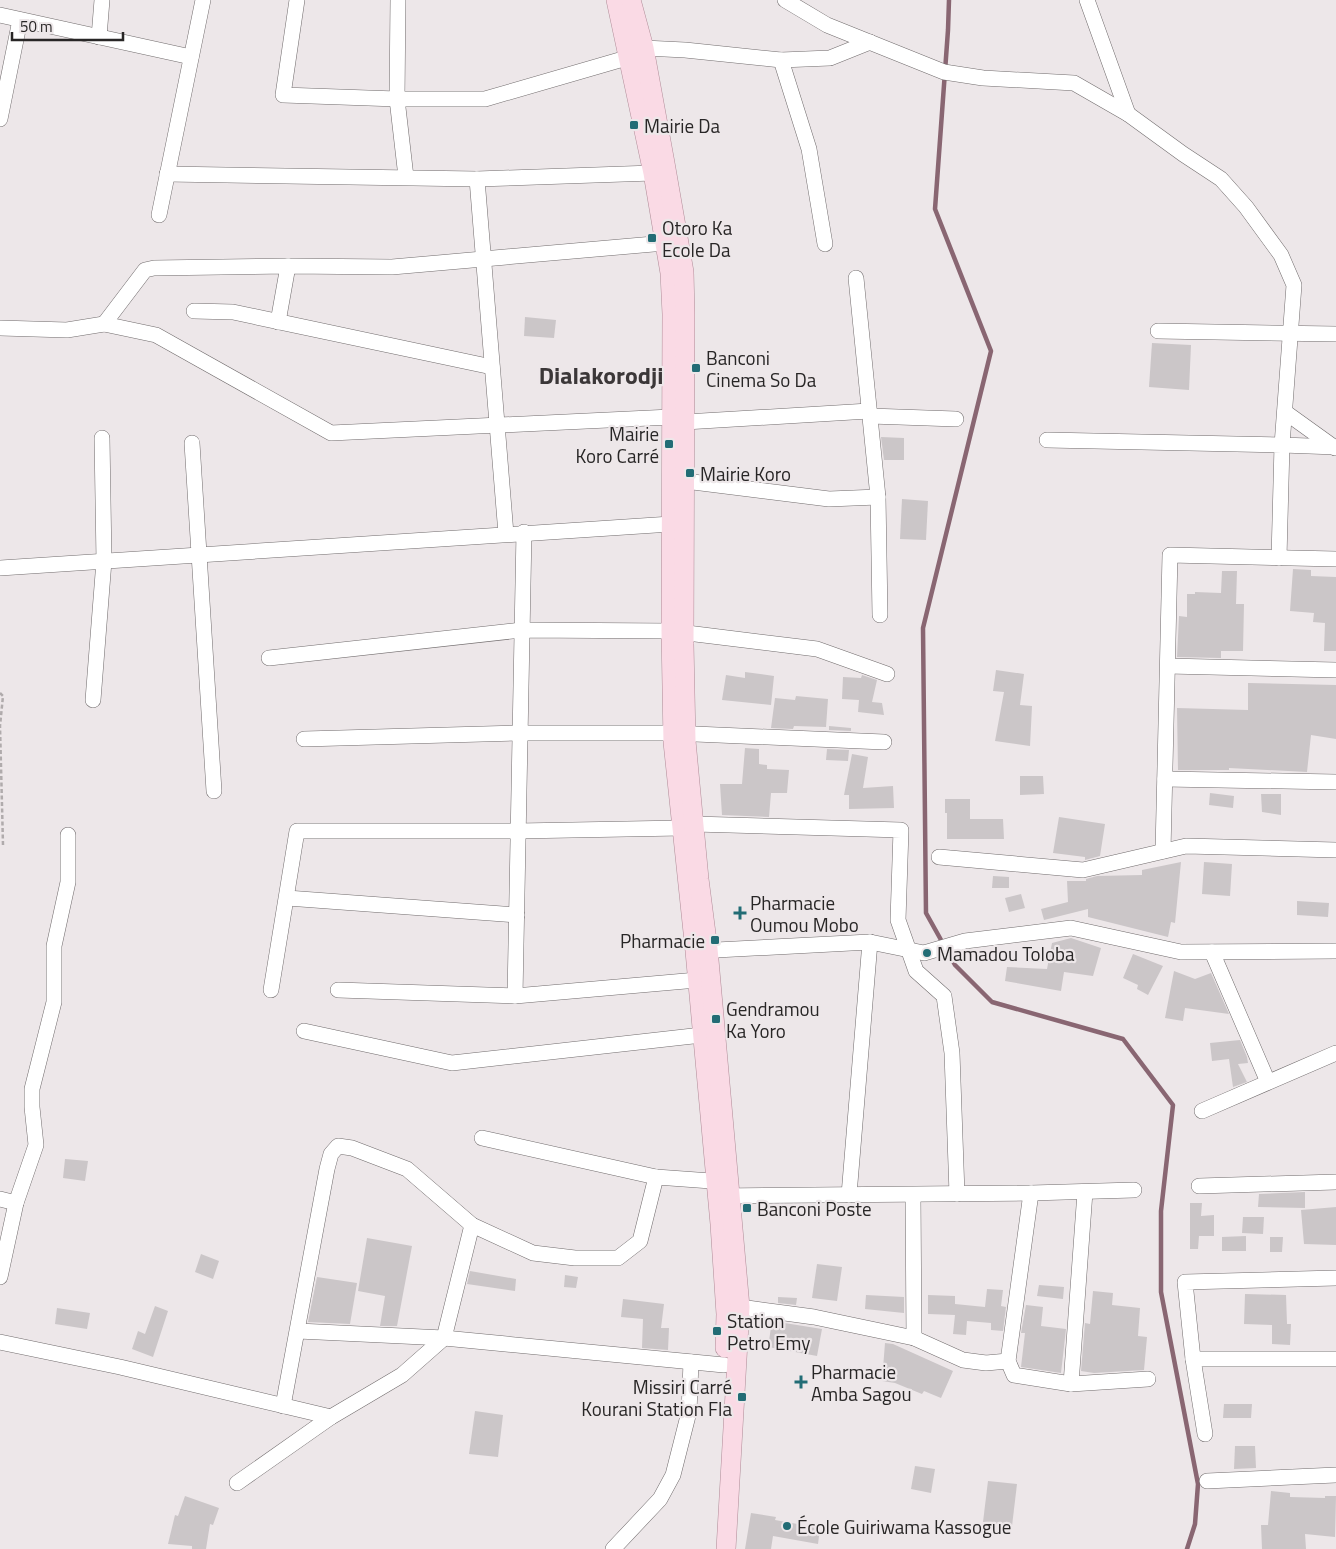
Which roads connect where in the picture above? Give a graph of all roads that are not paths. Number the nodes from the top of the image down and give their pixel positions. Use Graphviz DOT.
graph roads {
  1 [pos="102,0"];
  2 [pos="203,0"];
  3 [pos="297,0"];
  4 [pos="398,0"];
  5 [pos="616,0"];
  6 [pos="631,0"];
  7 [pos="785,0"];
  8 [pos="1087,0"];
  9 [pos="0,15"];
  10 [pos="20,20"];
  11 [pos="99,37"];
  12 [pos="870,42"];
  13 [pos="637,53"];
  14 [pos="191,57"];
  15 [pos="782,60"];
  16 [pos="397,99"];
  17 [pos="1128,114"];
  18 [pos="0,119"];
  19 [pos="653,172"];
  20 [pos="167,174"];
  21 [pos="406,178"];
  22 [pos="477,178"];
  23 [pos="159,215"];
  24 [pos="666,243"];
  25 [pos="825,244"];
  26 [pos="484,260"];
  27 [pos="288,266"];
  28 [pos="856,278"];
  29 [pos="194,311"];
  30 [pos="278,322"];
  31 [pos="104,324"];
  32 [pos="0,328"];
  33 [pos="1158,331"];
  34 [pos="1291,334"];
  35 [pos="1336,334"];
  36 [pos="492,367"];
  37 [pos="1285,412"];
  38 [pos="869,414"];
  39 [pos="956,419"];
  40 [pos="678,420"];
  41 [pos="497,425"];
  42 [pos="102,438"];
  43 [pos="1048,440"];
  44 [pos="192,443"];
  45 [pos="1282,445"];
  46 [pos="1336,448"];
  47 [pos="684,481"];
  48 [pos="878,498"];
  49 [pos="671,524"];
  50 [pos="524,532"];
  51 [pos="506,534"];
  52 [pos="199,554"];
  53 [pos="1279,558"];
  54 [pos="1336,559"];
  55 [pos="104,561"];
  56 [pos="0,568"];
  57 [pos="880,615"];
  58 [pos="522,630"];
  59 [pos="677,632"];
  60 [pos="269,658"];
  61 [pos="1168,666"];
  62 [pos="1336,670"];
  63 [pos="887,674"];
  64 [pos="93,700"];
  65 [pos="520,733"];
  66 [pos="679,733"];
  67 [pos="304,739"];
  68 [pos="884,742"];
  69 [pos="1165,779"];
  70 [pos="1336,782"];
  71 [pos="214,790"];
  72 [pos="687,826"];
  73 [pos="518,831"];
  74 [pos="68,835"];
  75 [pos="1336,850"];
  76 [pos="1163,851"];
  77 [pos="939,857"];
  78 [pos="287,898"];
  79 [pos="517,915"];
  80 [pos="870,942"];
  81 [pos="701,950"];
  82 [pos="1336,951"];
  83 [pos="916,952"];
  84 [pos="1212,952"];
  85 [pos="697,980"];
  86 [pos="271,990"];
  87 [pos="338,990"];
  88 [pos="515,996"];
  89 [pos="304,1031"];
  90 [pos="702,1035"];
  91 [pos="1336,1053"];
  92 [pos="1268,1082"];
  93 [pos="1202,1111"];
  94 [pos="482,1138"];
  95 [pos="656,1177"];
  96 [pos="1336,1182"];
  97 [pos="1199,1186"];
  98 [pos="723,1189"];
  99 [pos="1134,1190"];
  100 [pos="1086,1192"];
  101 [pos="1031,1193"];
  102 [pos="913,1194"];
  103 [pos="958,1194"];
  104 [pos="849,1195"];
  105 [pos="0,1199"];
  106 [pos="16,1203"];
  107 [pos="472,1225"];
  108 [pos="0,1277"];
  109 [pos="1336,1278"];
  110 [pos="740,1307"];
  111 [pos="298,1331"];
  112 [pos="444,1338"];
  113 [pos="914,1338"];
  114 [pos="0,1342"];
  115 [pos="1336,1359"];
  116 [pos="1193,1360"];
  117 [pos="1008,1361"];
  118 [pos="691,1362"];
  119 [pos="724,1365"];
  120 [pos="1148,1379"];
  121 [pos="1071,1384"];
  122 [pos="283,1406"];
  123 [pos="331,1417"];
  124 [pos="1205,1434"];
  125 [pos="1336,1475"];
  126 [pos="1207,1481"];
  127 [pos="237,1483"];
  128 [pos="613,1549"];
  129 [pos="714,1549"];
  130 [pos="726,1549"];
  1 -- 11 [label="street"];
  2 -- 14 [label="street"];
  3 -- 16 [label="street"];
  4 -- 16 [label="street"];
  5 -- 13 [label="main road"];
  6 -- 13 [label="main road"];
  7 -- 12 [label="street"];
  8 -- 17 [label="street"];
  9 -- 10 [label="street"];
  10 -- 11 [label="street"];
  10 -- 18 [label="street"];
  11 -- 14 [label="street"];
  12 -- 15 [label="street"];
  12 -- 17 [label="street"];
  13 -- 15 [label="street"];
  13 -- 16 [label="street"];
  13 -- 19 [label="main road"];
  13 -- 40 [label="main road"];
  14 -- 20 [label="street"];
  15 -- 25 [label="street"];
  16 -- 21 [label="street"];
  17 -- 34 [label="street"];
  19 -- 22 [label="street"];
  19 -- 24 [label="main road"];
  20 -- 21 [label="street"];
  20 -- 23 [label="street"];
  21 -- 22 [label="street"];
  22 -- 26 [label="street"];
  24 -- 26 [label="street"];
  24 -- 40 [label="main road"];
  26 -- 27 [label="street"];
  26 -- 36 [label="street"];
  27 -- 30 [label="street"];
  27 -- 31 [label="street"];
  28 -- 38 [label="street"];
  29 -- 30 [label="street"];
  30 -- 36 [label="street"];
  31 -- 32 [label="street"];
  31 -- 41 [label="street"];
  33 -- 34 [label="street"];
  34 -- 35 [label="street"];
  34 -- 37 [label="street"];
  36 -- 41 [label="street"];
  37 -- 45 [label="street"];
  37 -- 46 [label="street"];
  38 -- 39 [label="street"];
  38 -- 40 [label="street"];
  38 -- 48 [label="street"];
  40 -- 41 [label="street"];
  40 -- 47 [label="main road"];
  40 -- 49 [label="main road"];
  41 -- 51 [label="street"];
  42 -- 55 [label="street"];
  43 -- 45 [label="street"];
  44 -- 52 [label="street"];
  45 -- 46 [label="street"];
  45 -- 53 [label="street"];
  47 -- 48 [label="street"];
  47 -- 59 [label="main road"];
  48 -- 57 [label="street"];
  49 -- 50 [label="street"];
  49 -- 59 [label="main road"];
  50 -- 51 [label="street"];
  50 -- 58 [label="street"];
  51 -- 52 [label="street"];
  52 -- 55 [label="street"];
  52 -- 71 [label="street"];
  53 -- 54 [label="street"];
  53 -- 61 [label="street"];
  55 -- 56 [label="street"];
  55 -- 64 [label="street"];
  58 -- 59 [label="street"];
  58 -- 60 [label="street"];
  58 -- 65 [label="street"];
  59 -- 63 [label="street"];
  59 -- 66 [label="main road"];
  61 -- 62 [label="street"];
  61 -- 69 [label="street"];
  65 -- 66 [label="street"];
  65 -- 67 [label="street"];
  65 -- 73 [label="street"];
  66 -- 68 [label="street"];
  66 -- 72 [label="main road"];
  69 -- 70 [label="street"];
  69 -- 76 [label="street"];
  72 -- 73 [label="street"];
  72 -- 81 [label="main road"];
  72 -- 83 [label="street"];
  73 -- 78 [label="street"];
  73 -- 79 [label="street"];
  74 -- 106 [label="street"];
  75 -- 76 [label="street"];
  76 -- 77 [label="street"];
  78 -- 79 [label="street"];
  78 -- 86 [label="street"];
  79 -- 88 [label="street"];
  80 -- 81 [label="street"];
  80 -- 83 [label="street"];
  80 -- 104 [label="street"];
  81 -- 85 [label="main road"];
  81 -- 98 [label="main road"];
  82 -- 84 [label="street"];
  83 -- 84 [label="street"];
  83 -- 103 [label="street"];
  84 -- 92 [label="street"];
  85 -- 88 [label="street"];
  85 -- 90 [label="main road"];
  87 -- 88 [label="street"];
  89 -- 90 [label="street"];
  90 -- 98 [label="main road"];
  91 -- 92 [label="street"];
  92 -- 93 [label="street"];
  94 -- 95 [label="street"];
  95 -- 98 [label="street"];
  95 -- 107 [label="street"];
  96 -- 97 [label="street"];
  98 -- 104 [label="street"];
  98 -- 110 [label="main road"];
  98 -- 119 [label="main road"];
  99 -- 100 [label="street"];
  100 -- 101 [label="street"];
  100 -- 121 [label="street"];
  101 -- 103 [label="street"];
  101 -- 117 [label="street"];
  102 -- 103 [label="street"];
  102 -- 104 [label="street"];
  102 -- 113 [label="street"];
  105 -- 106 [label="street"];
  106 -- 108 [label="street"];
  107 -- 111 [label="street"];
  107 -- 112 [label="street"];
  109 -- 116 [label="street"];
  110 -- 113 [label="street"];
  110 -- 130 [label="main road"];
  111 -- 112 [label="street"];
  111 -- 122 [label="street"];
  112 -- 118 [label="street"];
  112 -- 123 [label="street"];
  113 -- 117 [label="street"];
  114 -- 122 [label="street"];
  115 -- 116 [label="street"];
  116 -- 124 [label="street"];
  117 -- 121 [label="street"];
  118 -- 119 [label="street"];
  118 -- 128 [label="street"];
  119 -- 129 [label="main road"];
  120 -- 121 [label="street"];
  122 -- 123 [label="street"];
  123 -- 127 [label="street"];
  125 -- 126 [label="street"];
}
